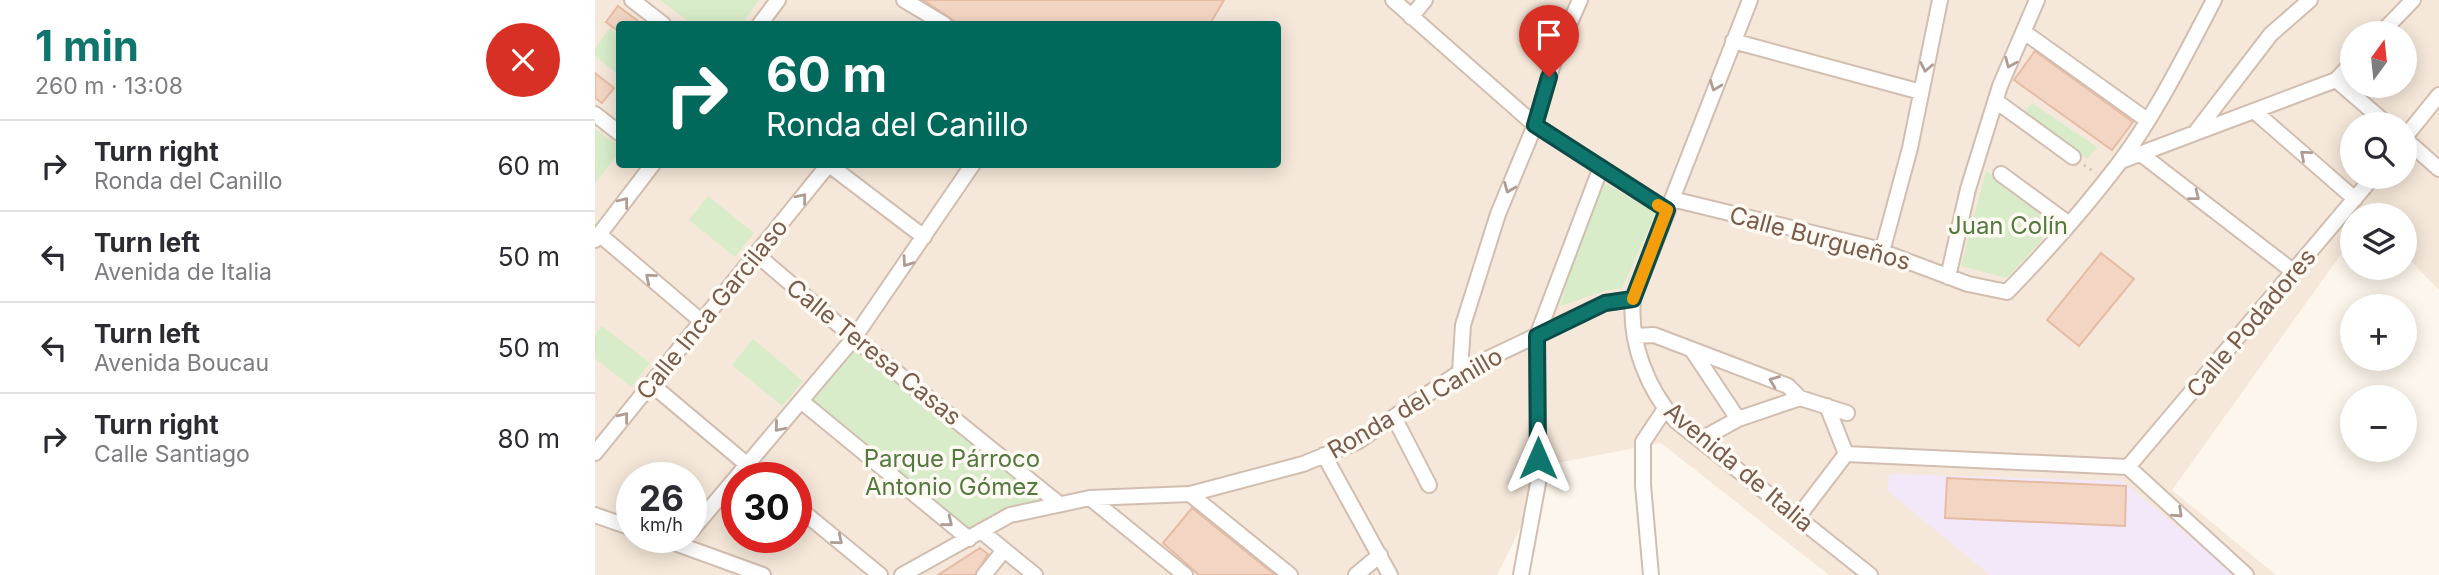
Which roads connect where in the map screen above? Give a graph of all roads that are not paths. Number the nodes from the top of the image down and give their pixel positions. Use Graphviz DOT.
graph roads {
  1 [pos="632,0"];
  2 [pos="778,0"];
  3 [pos="904,0"];
  4 [pos="1392,0"];
  5 [pos="1425,0"];
  6 [pos="1580,0"];
  7 [pos="1750,0"];
  8 [pos="1940,0"];
  9 [pos="2038,0"];
  10 [pos="2214,0"];
  11 [pos="2310,0"];
  12 [pos="2413,0"];
  13 [pos="1411,17"];
  14 [pos="926,20"];
  15 [pos="659,21"];
  16 [pos="761,21"];
  17 [pos="2393,21"];
  18 [pos="2024,32"];
  19 [pos="1733,41"];
  20 [pos="2340,76"];
  21 [pos="2336,80"];
  22 [pos="1921,92"];
  23 [pos="2439,94"];
  24 [pos="1996,101"];
  25 [pos="2254,111"];
  26 [pos="2373,112"];
  27 [pos="595,114"];
  28 [pos="2147,121"];
  29 [pos="2417,122"];
  30 [pos="1535,125"];
  31 [pos="616,130"];
  32 [pos="2194,134"];
  33 [pos="2417,149"];
  34 [pos="2141,154"];
  35 [pos="2073,157"];
  36 [pos="2121,161"];
  37 [pos="1601,167"];
  38 [pos="650,168"];
  39 [pos="826,168"];
  40 [pos="832,168"];
  41 [pos="970,168"];
  42 [pos="2439,169"];
  43 [pos="2001,174"];
  44 [pos="2363,189"];
  45 [pos="2355,199"];
  46 [pos="1669,205"];
  47 [pos="2069,224"];
  48 [pos="597,237"];
  49 [pos="925,237"];
  50 [pos="1882,252"];
  51 [pos="756,254"];
  52 [pos="2294,272"];
  53 [pos="1948,277"];
  54 [pos="1633,299"];
  55 [pos="701,321"];
  56 [pos="1635,335"];
  57 [pos="1537,336"];
  58 [pos="854,338"];
  59 [pos="1692,349"];
  60 [pos="1460,372"];
  61 [pos="651,384"];
  62 [pos="1800,398"];
  63 [pos="801,401"];
  64 [pos="1827,406"];
  65 [pos="1665,409"];
  66 [pos="1847,413"];
  67 [pos="1394,417"];
  68 [pos="1738,419"];
  69 [pos="1700,440"];
  70 [pos="596,451"];
  71 [pos="1846,454"];
  72 [pos="1324,455"];
  73 [pos="743,462"];
  74 [pos="750,462"];
  75 [pos="2128,467"];
  76 [pos="1429,485"];
  77 [pos="1190,494"];
  78 [pos="721,496"];
  79 [pos="1090,498"];
  80 [pos="1058,503"];
  81 [pos="707,512"];
  82 [pos="595,515"];
  83 [pos="1798,517"];
  84 [pos="812,519"];
  85 [pos="616,522"];
  86 [pos="975,535"];
  87 [pos="1004,550"];
  88 [pos="707,551"];
  89 [pos="1380,555"];
  90 [pos="763,575"];
  91 [pos="880,575"];
  92 [pos="902,575"];
  93 [pos="984,575"];
  94 [pos="1035,575"];
  95 [pos="1185,575"];
  96 [pos="1290,575"];
  97 [pos="1356,575"];
  98 [pos="1391,575"];
  99 [pos="1521,575"];
  100 [pos="1651,575"];
  101 [pos="1870,575"];
  102 [pos="2246,575"];
  1 -- 15 [label="street"];
  2 -- 16 [label="street"];
  3 -- 14 [label="street"];
  4 -- 13 [label="street, Calle Burgueños"];
  5 -- 13 [label="street"];
  6 -- 30 [label="street"];
  7 -- 19 [label="street, Avenida de Italia"];
  8 -- 22 [label="street, one-way"];
  9 -- 18 [label="street"];
  10 -- 28 [label="street"];
  11 -- 32 [label="street"];
  12 -- 17 [label="street"];
  13 -- 30 [label="street, Calle Burgueños"];
  18 -- 24 [label="street, one-way"];
  18 -- 28 [label="street"];
  19 -- 22 [label="street"];
  19 -- 46 [label="street, Avenida de Italia, one-way"];
  20 -- 21 [label="street"];
  21 -- 25 [label="street"];
  21 -- 26 [label="street"];
  22 -- 50 [label="street"];
  23 -- 29 [label="street"];
  24 -- 35 [label="street"];
  24 -- 53 [label="street"];
  25 -- 32 [label="street"];
  45 -- 25 [label="street, one-way"];
  27 -- 31 [label="street"];
  28 -- 36 [label="street"];
  30 -- 37 [label="street, Calle Burgueños"];
  30 -- 60 [label="street, one-way"];
  32 -- 34 [label="street"];
  33 -- 42 [label="street"];
  34 -- 36 [label="street"];
  34 -- 52 [label="street, one-way"];
  36 -- 47 [label="street"];
  37 -- 46 [label="street, Calle Burgueños"];
  37 -- 57 [label="street"];
  48 -- 38 [label="street, one-way"];
  51 -- 39 [label="street, Calle Inca Garcilaso, one-way"];
  40 -- 49 [label="street"];
  41 -- 49 [label="street"];
  43 -- 47 [label="street"];
  44 -- 45 [label="street, Calle Podadores"];
  45 -- 52 [label="street, Calle Podadores"];
  46 -- 50 [label="street, Calle Burgueños"];
  46 -- 54 [label="street, Avenida de Italia"];
  47 -- 53 [label="street, Calle Burgueños"];
  55 -- 48 [label="street, one-way"];
  49 -- 58 [label="street, one-way"];
  50 -- 53 [label="street, Calle Burgueños"];
  51 -- 55 [label="street, Calle Inca Garcilaso"];
  51 -- 58 [label="street, Calle Teresa Casas"];
  52 -- 75 [label="street, Calle Podadores"];
  54 -- 56 [label="street, Avenida de Italia"];
  54 -- 57 [label="street, Ronda del Canillo"];
  55 -- 61 [label="street, Calle Inca Garcilaso"];
  56 -- 59 [label="street"];
  56 -- 65 [label="street, Avenida de Italia"];
  57 -- 60 [label="street, Ronda del Canillo"];
  57 -- 99 [label="street"];
  58 -- 63 [label="street"];
  58 -- 80 [label="street, Calle Teresa Casas"];
  62 -- 59 [label="street, one-way"];
  59 -- 68 [label="street"];
  60 -- 67 [label="street, Ronda del Canillo"];
  70 -- 61 [label="street, Calle Inca Garcilaso, one-way"];
  61 -- 73 [label="street"];
  62 -- 64 [label="street"];
  62 -- 68 [label="street"];
  63 -- 74 [label="street, one-way"];
  63 -- 86 [label="street, one-way"];
  64 -- 66 [label="street"];
  64 -- 71 [label="street"];
  65 -- 69 [label="street, Avenida de Italia"];
  65 -- 100 [label="street"];
  67 -- 72 [label="street, Ronda del Canillo"];
  67 -- 76 [label="street"];
  68 -- 69 [label="street"];
  69 -- 83 [label="street, Avenida de Italia"];
  71 -- 75 [label="street"];
  71 -- 83 [label="street"];
  72 -- 77 [label="street, Ronda del Canillo"];
  72 -- 89 [label="street"];
  75 -- 102 [label="street, one-way"];
  77 -- 79 [label="street, Ronda del Canillo"];
  77 -- 96 [label="street"];
  78 -- 81 [label="street"];
  79 -- 80 [label="street, Ronda del Canillo"];
  79 -- 95 [label="street"];
  80 -- 86 [label="street, Ronda del Canillo"];
  82 -- 85 [label="street"];
  83 -- 101 [label="street, Avenida de Italia"];
  84 -- 91 [label="street, one-way"];
  86 -- 87 [label="street"];
  86 -- 92 [label="street, Ronda del Canillo"];
  87 -- 93 [label="street"];
  87 -- 94 [label="street"];
  88 -- 90 [label="street"];
  89 -- 97 [label="street"];
  89 -- 98 [label="street"];
}
